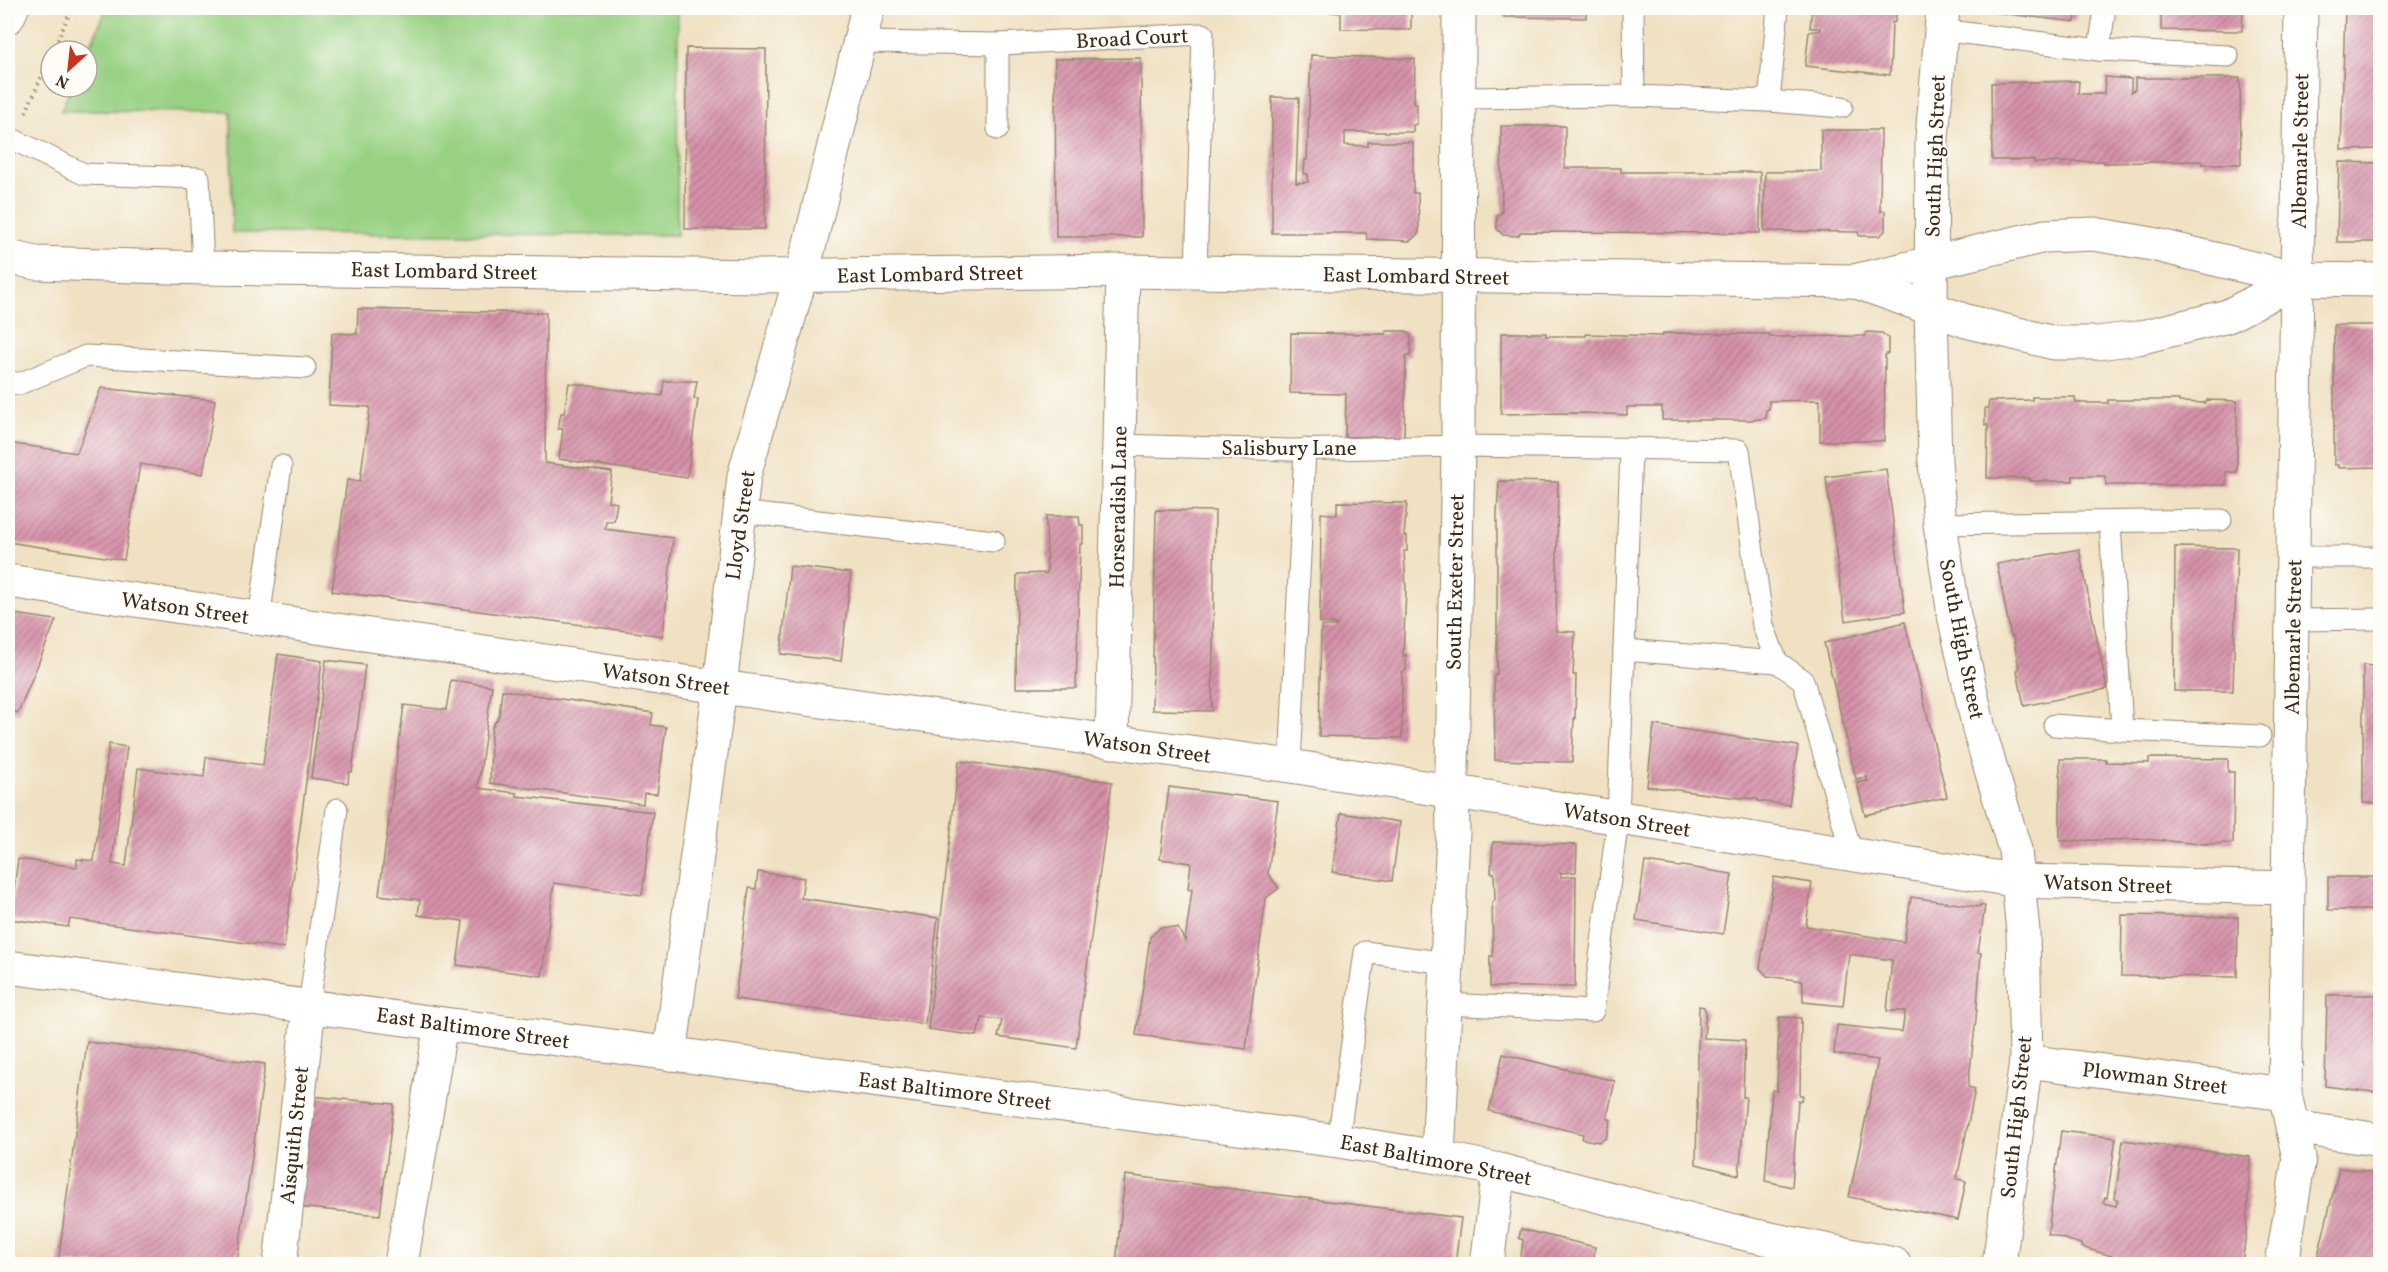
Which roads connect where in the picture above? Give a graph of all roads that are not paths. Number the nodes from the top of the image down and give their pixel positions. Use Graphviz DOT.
graph roads {
  1 [pos="12,8"];
  2 [pos="868,8"];
  3 [pos="1459,8"];
  4 [pos="1634,8"];
  5 [pos="1778,8"];
  6 [pos="2105,8"];
  7 [pos="2301,8"];
  8 [pos="8,17"];
  9 [pos="1942,19"];
  10 [pos="860,42"];
  11 [pos="998,44"];
  12 [pos="2099,50"];
  13 [pos="2228,57"];
  14 [pos="1634,96"];
  15 [pos="1458,98"];
  16 [pos="1769,101"];
  17 [pos="1842,107"];
  18 [pos="999,129"];
  19 [pos="8,137"];
  20 [pos="8,257"];
  21 [pos="1932,261"];
  22 [pos="203,268"];
  23 [pos="1123,271"];
  24 [pos="1196,272"];
  25 [pos="801,275"];
  26 [pos="1458,276"];
  27 [pos="2298,279"];
  28 [pos="1854,280"];
  29 [pos="2380,280"];
  30 [pos="1931,309"];
  31 [pos="304,368"];
  32 [pos="8,381"];
  33 [pos="1119,445"];
  34 [pos="1458,446"];
  35 [pos="1305,449"];
  36 [pos="1631,449"];
  37 [pos="280,466"];
  38 [pos="740,512"];
  39 [pos="2221,520"];
  40 [pos="2110,522"];
  41 [pos="1940,524"];
  42 [pos="994,541"];
  43 [pos="2295,557"];
  44 [pos="2380,557"];
  45 [pos="8,581"];
  46 [pos="259,619"];
  47 [pos="2380,619"];
  48 [pos="2294,620"];
  49 [pos="1624,650"];
  50 [pos="1778,662"];
  51 [pos="720,687"];
  52 [pos="2054,725"];
  53 [pos="2122,730"];
  54 [pos="2260,736"];
  55 [pos="1112,742"];
  56 [pos="1290,766"];
  57 [pos="1452,794"];
  58 [pos="337,809"];
  59 [pos="1618,819"];
  60 [pos="1852,855"];
  61 [pos="2020,881"];
  62 [pos="2288,888"];
  63 [pos="1446,963"];
  64 [pos="8,967"];
  65 [pos="1446,1004"];
  66 [pos="309,1006"];
  67 [pos="441,1024"];
  68 [pos="669,1054"];
  69 [pos="2026,1061"];
  70 [pos="2285,1095"];
  71 [pos="2293,1127"];
  72 [pos="2380,1140"];
  73 [pos="1338,1141"];
  74 [pos="1438,1156"];
  75 [pos="1499,1170"];
  76 [pos="280,1264"];
  77 [pos="401,1264"];
  78 [pos="1487,1264"];
  79 [pos="1894,1264"];
  80 [pos="1999,1264"];
  81 [pos="2282,1264"];
  1 -- 8 [label="street"];
  2 -- 10 [label="street, Lloyd Street"];
  3 -- 15 [label="street, South Exeter Street"];
  4 -- 14 [label="lane"];
  5 -- 16 [label="lane"];
  6 -- 12 [label="lane"];
  7 -- 27 [label="street, Albemarle Street"];
  9 -- 12 [label="lane"];
  9 -- 21 [label="street, South High Street"];
  10 -- 11 [label="lane, Broad Court"];
  10 -- 25 [label="street, Lloyd Street"];
  11 -- 18 [label="lane"];
  11 -- 24 [label="lane, Broad Court"];
  12 -- 13 [label="lane"];
  14 -- 15 [label="lane"];
  14 -- 16 [label="lane"];
  15 -- 26 [label="street, South Exeter Street"];
  16 -- 17 [label="lane"];
  19 -- 22 [label="lane"];
  20 -- 22 [label="street, East Lombard Street"];
  21 -- 27 [label="street, East Lombard Street"];
  21 -- 28 [label="street, East Lombard Street"];
  21 -- 30 [label="street, South High Street"];
  22 -- 25 [label="street, East Lombard Street"];
  23 -- 24 [label="street, East Lombard Street"];
  23 -- 25 [label="street, East Lombard Street"];
  23 -- 33 [label="street, Horseradish Lane"];
  24 -- 26 [label="street, East Lombard Street"];
  25 -- 38 [label="street, Lloyd Street"];
  26 -- 28 [label="street, East Lombard Street"];
  26 -- 34 [label="street, South Exeter Street"];
  27 -- 29 [label="street, East Lombard Street"];
  27 -- 30 [label="street, East Lombard Street"];
  27 -- 43 [label="street, Albemarle Street"];
  28 -- 30 [label="street, East Lombard Street"];
  30 -- 41 [label="street, South High Street"];
  31 -- 32 [label="lane"];
  33 -- 35 [label="lane, Salisbury Lane"];
  33 -- 55 [label="street, Horseradish Lane"];
  34 -- 35 [label="lane, Salisbury Lane"];
  34 -- 36 [label="lane, Salisbury Lane"];
  34 -- 57 [label="street, South Exeter Street"];
  35 -- 56 [label="lane"];
  36 -- 49 [label="lane"];
  36 -- 50 [label="lane, Salisbury Lane"];
  37 -- 46 [label="lane"];
  38 -- 42 [label="lane"];
  38 -- 51 [label="street, Lloyd Street"];
  39 -- 40 [label="lane"];
  40 -- 41 [label="lane"];
  40 -- 53 [label="lane"];
  41 -- 61 [label="street, South High Street"];
  43 -- 44 [label="lane"];
  43 -- 48 [label="street, Albemarle Street"];
  45 -- 46 [label="street, Watson Street"];
  46 -- 51 [label="street, Watson Street"];
  47 -- 48 [label="lane"];
  48 -- 62 [label="street, Albemarle Street"];
  49 -- 50 [label="lane"];
  49 -- 59 [label="lane"];
  50 -- 60 [label="lane"];
  51 -- 55 [label="street, Watson Street"];
  51 -- 68 [label="street, Lloyd Street"];
  52 -- 53 [label="lane"];
  53 -- 54 [label="lane"];
  55 -- 56 [label="street, Watson Street"];
  56 -- 57 [label="street, Watson Street"];
  57 -- 59 [label="street, Watson Street"];
  57 -- 63 [label="street, South Exeter Street"];
  58 -- 66 [label="lane"];
  59 -- 60 [label="street, Watson Street"];
  59 -- 65 [label="lane"];
  60 -- 61 [label="street, Watson Street"];
  61 -- 62 [label="street, Watson Street"];
  61 -- 69 [label="street, South High Street"];
  62 -- 70 [label="street, Albemarle Street"];
  63 -- 65 [label="street, South Exeter Street"];
  63 -- 73 [label="lane"];
  64 -- 66 [label="street, East Baltimore Street"];
  65 -- 74 [label="street, South Exeter Street"];
  66 -- 67 [label="street, East Baltimore Street"];
  66 -- 76 [label="street, Aisquith Street"];
  67 -- 68 [label="street, East Baltimore Street"];
  67 -- 77 [label="street"];
  68 -- 73 [label="street, East Baltimore Street"];
  69 -- 70 [label="street, Plowman Street"];
  69 -- 80 [label="street, South High Street"];
  70 -- 71 [label="street, Albemarle Street"];
  71 -- 72 [label="street"];
  71 -- 81 [label="street, Albemarle Street"];
  73 -- 74 [label="street, East Baltimore Street"];
  74 -- 75 [label="street, East Baltimore Street"];
  75 -- 78 [label="street"];
  75 -- 79 [label="street, East Baltimore Street"];
}
